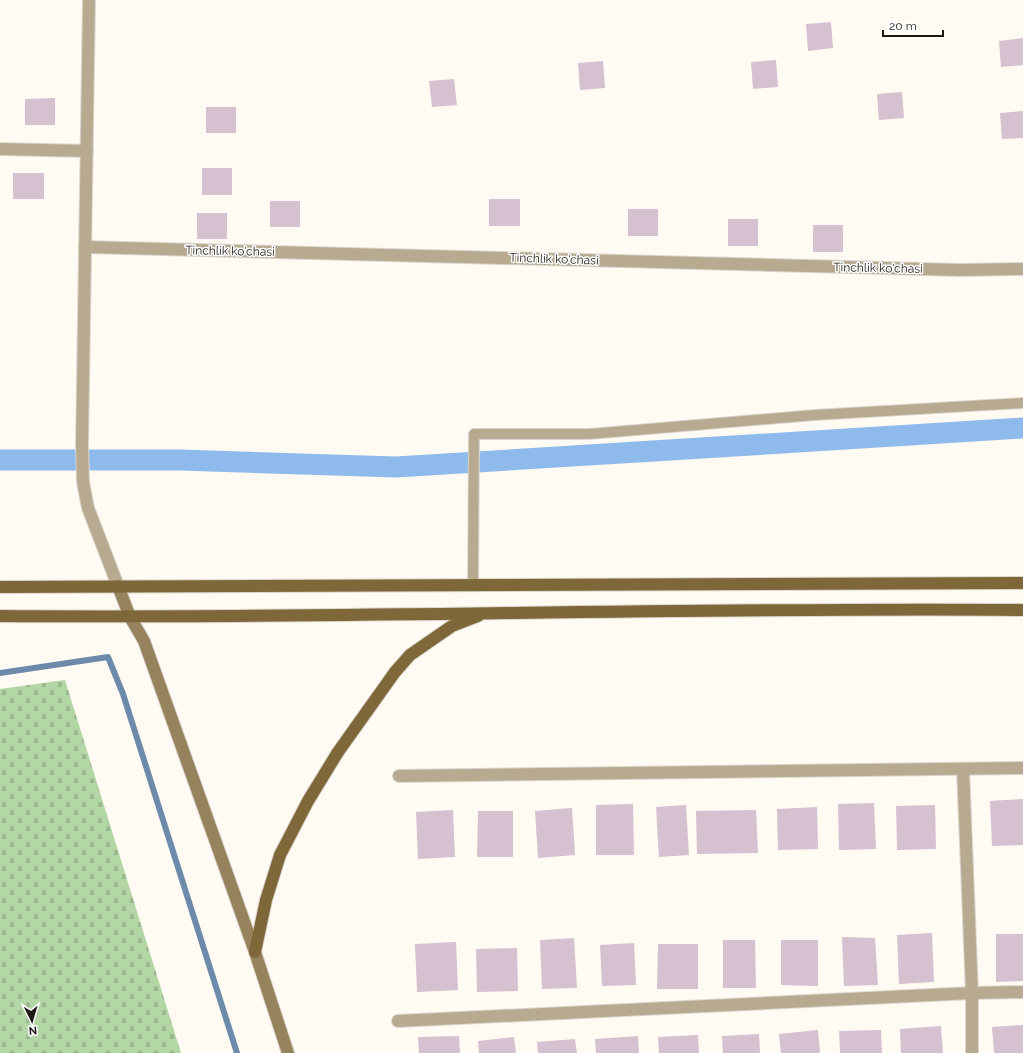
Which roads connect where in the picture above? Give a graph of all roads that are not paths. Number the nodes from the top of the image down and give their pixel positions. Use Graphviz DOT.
graph roads {
  1 [pos="89,0"];
  2 [pos="0,149"];
  3 [pos="87,151"];
  4 [pos="85,247"];
  5 [pos="1023,269"];
  6 [pos="1023,403"];
  7 [pos="1023,583"];
  8 [pos="473,585"];
  9 [pos="118,586"];
  10 [pos="0,587"];
  11 [pos="1023,610"];
  12 [pos="486,613"];
  13 [pos="0,616"];
  14 [pos="130,617"];
  15 [pos="1023,768"];
  16 [pos="963,769"];
  17 [pos="399,776"];
  18 [pos="255,952"];
  19 [pos="1023,992"];
  20 [pos="972,993"];
  21 [pos="398,1021"];
  22 [pos="288,1053"];
  23 [pos="972,1053"];
  1 -- 3 [label="street"];
  2 -- 3 [label="street"];
  3 -- 4 [label="street"];
  4 -- 5 [label="street, Tinchlik ko'chasi"];
  4 -- 9 [label="street"];
  6 -- 8 [label="lane"];
  7 -- 8 [label="main road"];
  8 -- 9 [label="main road"];
  9 -- 10 [label="main road"];
  9 -- 14 [label="main road"];
  11 -- 12 [label="main road"];
  12 -- 14 [label="main road"];
  12 -- 18 [label="main road"];
  13 -- 14 [label="main road"];
  14 -- 18 [label="main road"];
  15 -- 16 [label="street"];
  16 -- 17 [label="street"];
  16 -- 20 [label="street"];
  18 -- 22 [label="main road"];
  19 -- 20 [label="street"];
  20 -- 21 [label="street"];
  20 -- 23 [label="street"];
}
